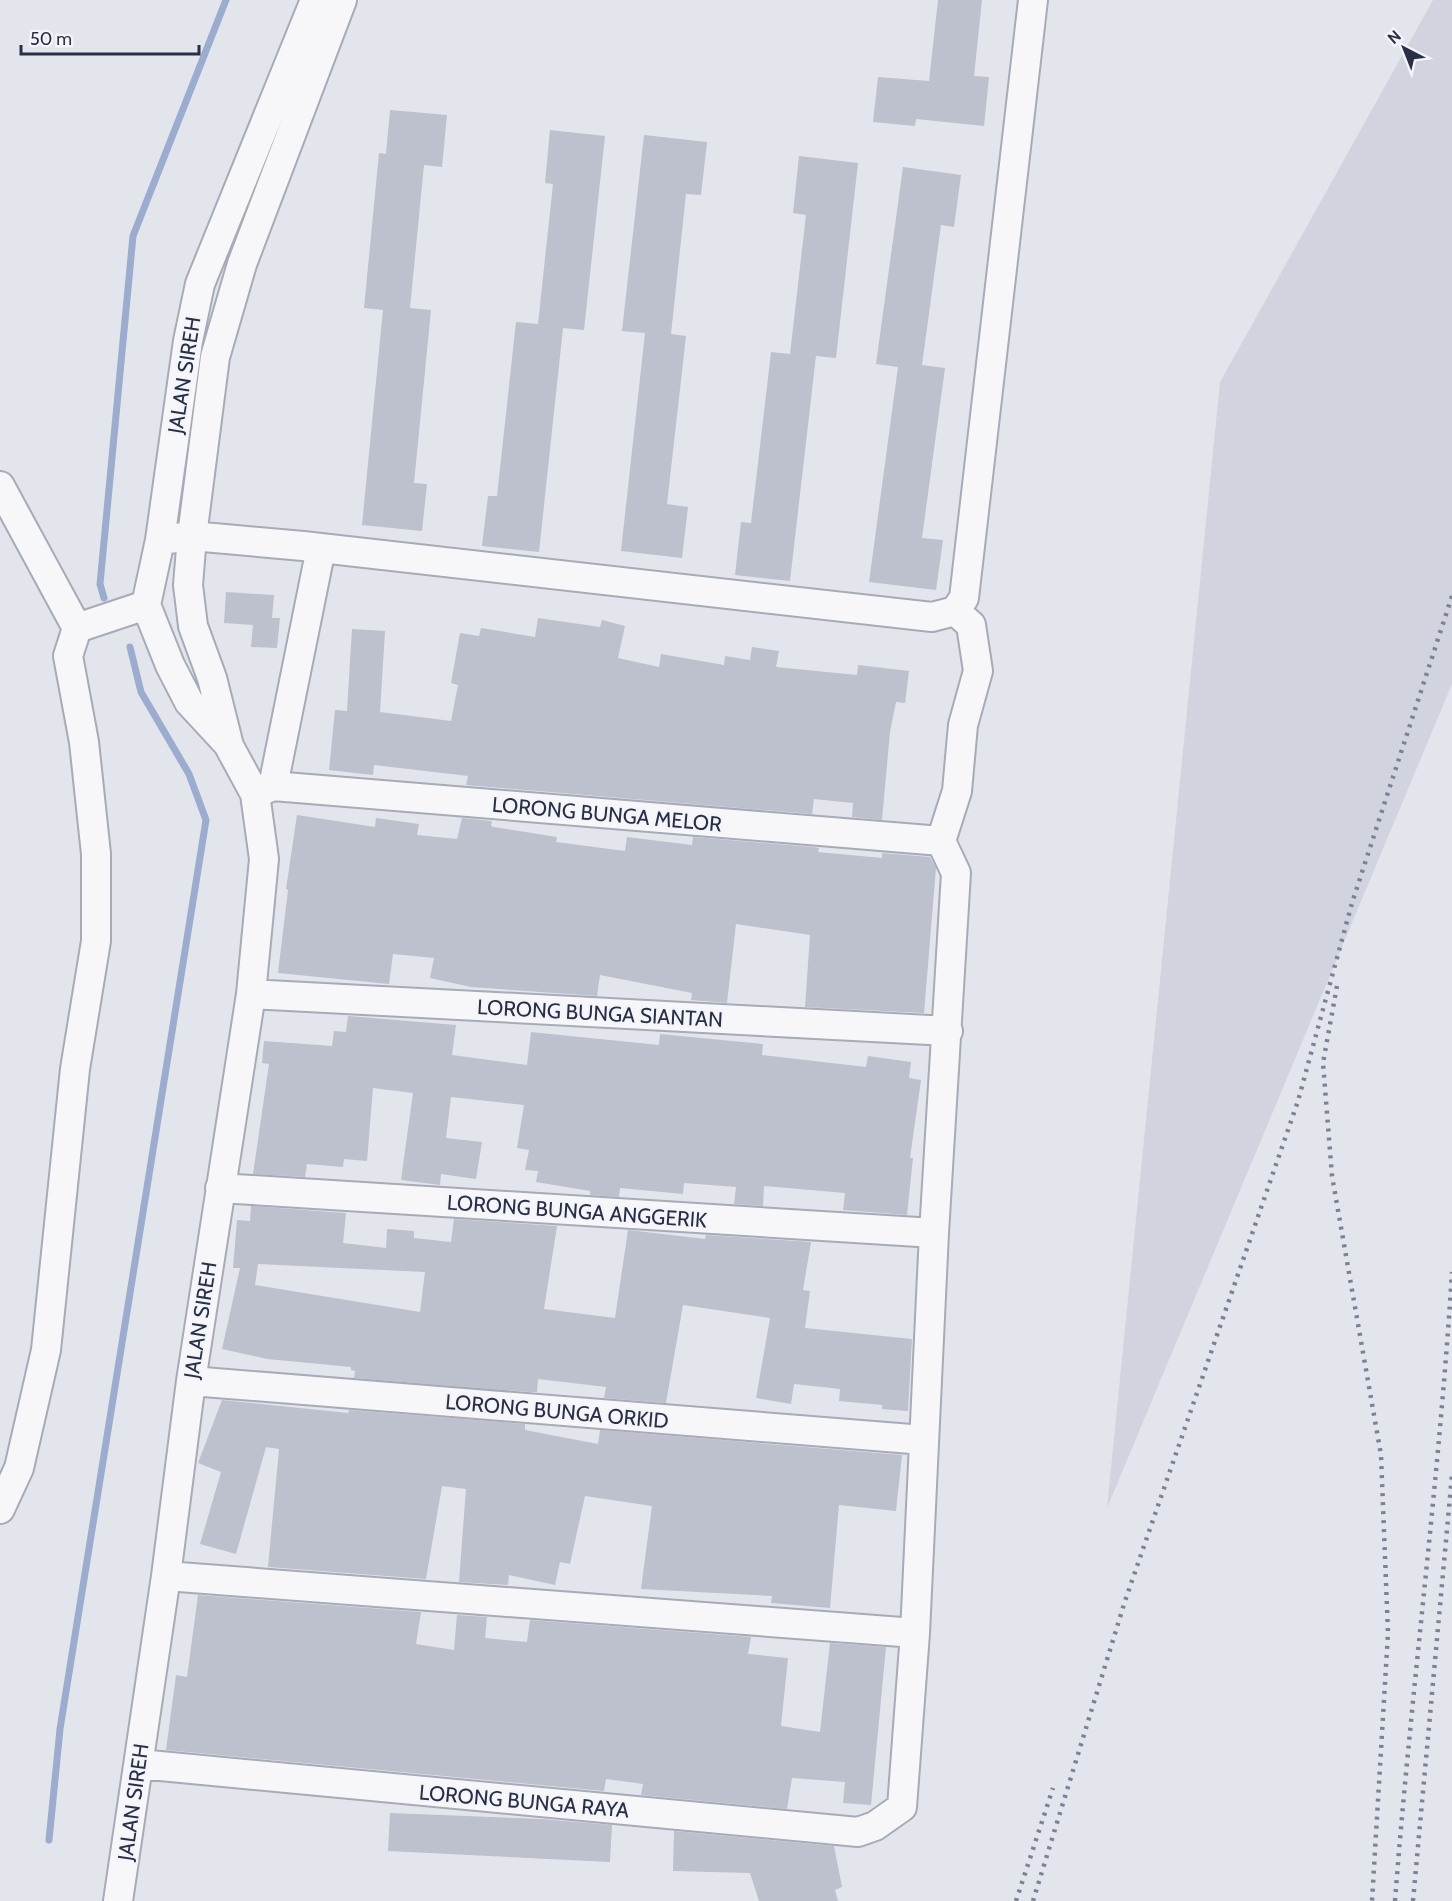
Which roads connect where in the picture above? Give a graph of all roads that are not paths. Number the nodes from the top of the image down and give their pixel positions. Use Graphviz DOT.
graph roads {
  1 [pos="315,0"];
  2 [pos="342,0"];
  3 [pos="1033,0"];
  4 [pos="0,486"];
  5 [pos="192,536"];
  6 [pos="160,540"];
  7 [pos="321,548"];
  8 [pos="146,605"];
  9 [pos="956,611"];
  10 [pos="77,628"];
  11 [pos="229,746"];
  12 [pos="264,790"];
  13 [pos="940,841"];
  14 [pos="251,994"];
  15 [pos="948,1031"];
  16 [pos="220,1188"];
  17 [pos="934,1233"];
  18 [pos="191,1381"];
  19 [pos="924,1440"];
  20 [pos="0,1509"];
  21 [pos="166,1576"];
  22 [pos="915,1633"];
  23 [pos="139,1764"];
  24 [pos="118,1901"];
  1 -- 6 [label="street, JALAN SIREH"];
  2 -- 5 [label="street, JALAN SIREH"];
  3 -- 9 [label="street"];
  4 -- 10 [label="street"];
  5 -- 6 [label="street"];
  5 -- 7 [label="street"];
  5 -- 11 [label="street, JALAN SIREH"];
  6 -- 8 [label="street, JALAN SIREH"];
  7 -- 9 [label="street"];
  7 -- 12 [label="street"];
  8 -- 10 [label="street"];
  8 -- 11 [label="street, JALAN SIREH"];
  9 -- 13 [label="street"];
  10 -- 20 [label="street"];
  11 -- 12 [label="street, JALAN SIREH"];
  12 -- 13 [label="street, LORONG BUNGA MELOR"];
  12 -- 14 [label="street, JALAN SIREH"];
  13 -- 15 [label="street"];
  14 -- 15 [label="street, LORONG BUNGA SIANTAN"];
  14 -- 16 [label="street, JALAN SIREH"];
  15 -- 17 [label="street"];
  16 -- 17 [label="street, LORONG BUNGA ANGGERIK"];
  16 -- 18 [label="street, JALAN SIREH"];
  17 -- 19 [label="street"];
  18 -- 19 [label="street, LORONG BUNGA ORKID"];
  18 -- 21 [label="street, JALAN SIREH"];
  19 -- 22 [label="street"];
  21 -- 22 [label="street"];
  21 -- 23 [label="street, JALAN SIREH"];
  22 -- 23 [label="street, LORONG BUNGA RAYA"];
  23 -- 24 [label="street, JALAN SIREH"];
}
